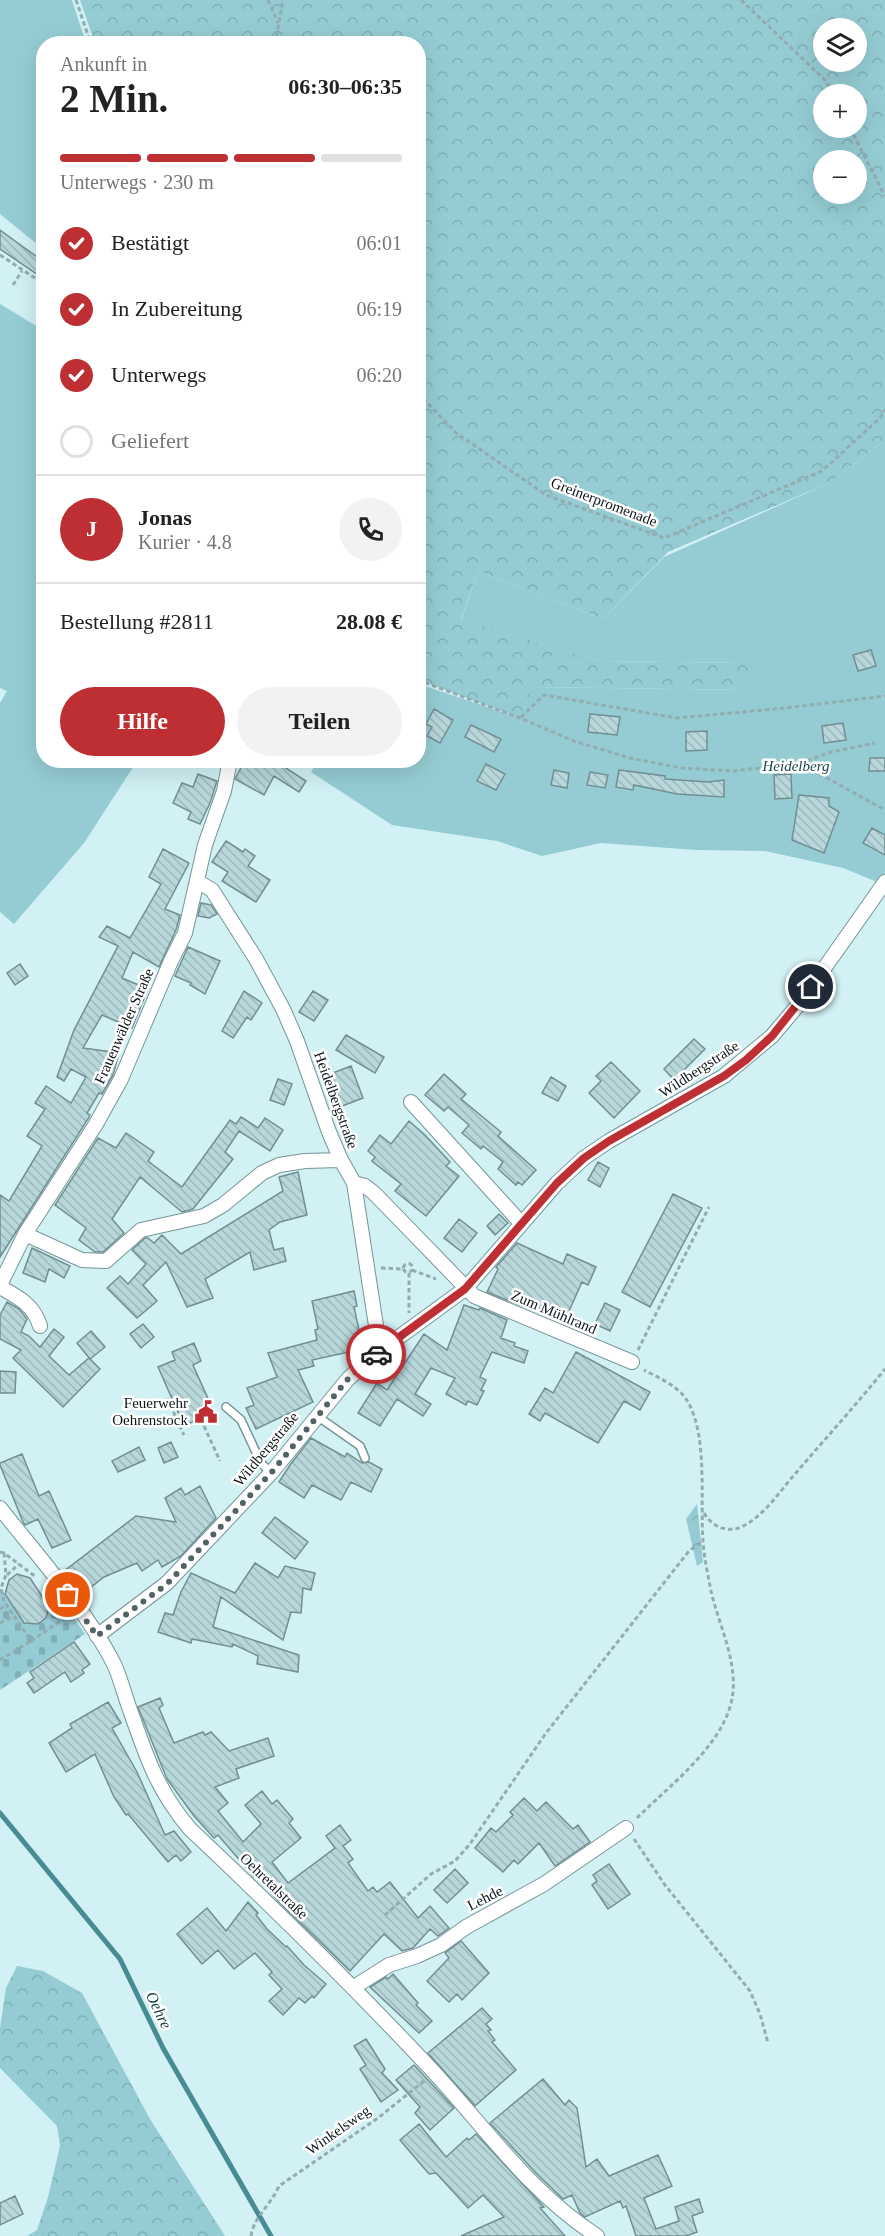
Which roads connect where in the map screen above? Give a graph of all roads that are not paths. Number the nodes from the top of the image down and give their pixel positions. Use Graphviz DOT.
graph roads {
  1 [pos="228,768"];
  2 [pos="197,881"];
  3 [pos="885,882"];
  4 [pos="411,1102"];
  5 [pos="341,1160"];
  6 [pos="354,1183"];
  7 [pos="521,1223"];
  8 [pos="25,1234"];
  9 [pos="0,1286"];
  10 [pos="465,1289"];
  11 [pos="40,1326"];
  12 [pos="373,1356"];
  13 [pos="632,1362"];
  14 [pos="226,1407"];
  15 [pos="316,1416"];
  16 [pos="365,1458"];
  17 [pos="271,1473"];
  18 [pos="0,1508"];
  19 [pos="97,1636"];
  20 [pos="626,1828"];
  21 [pos="354,1987"];
  22 [pos="597,2236"];
  1 -- 2 [label="street, Frauenwälder Straße"];
  2 -- 5 [label="street, Heidelbergstraße"];
  2 -- 8 [label="street, Frauenwälder Straße"];
  3 -- 7 [label="street, Wildbergstraße"];
  4 -- 7 [label="street"];
  5 -- 6 [label="street, Heidelbergstraße"];
  5 -- 8 [label="street"];
  6 -- 10 [label="street"];
  6 -- 12 [label="street, Heidelbergstraße"];
  7 -- 10 [label="street, Wildbergstraße"];
  8 -- 9 [label="street, Frauenwälder Straße"];
  9 -- 11 [label="street"];
  10 -- 12 [label="street, Wildbergstraße"];
  10 -- 13 [label="street, Zum Mühlrand"];
  12 -- 15 [label="street, Wildbergstraße"];
  14 -- 17 [label="lane"];
  15 -- 16 [label="lane"];
  15 -- 17 [label="street, Wildbergstraße"];
  17 -- 19 [label="street, Wildbergstraße"];
  18 -- 19 [label="street, Oehretalstraße"];
  19 -- 21 [label="street, Oehretalstraße"];
  20 -- 21 [label="street, Lehde"];
  21 -- 22 [label="street, Oehretalstraße"];
}
